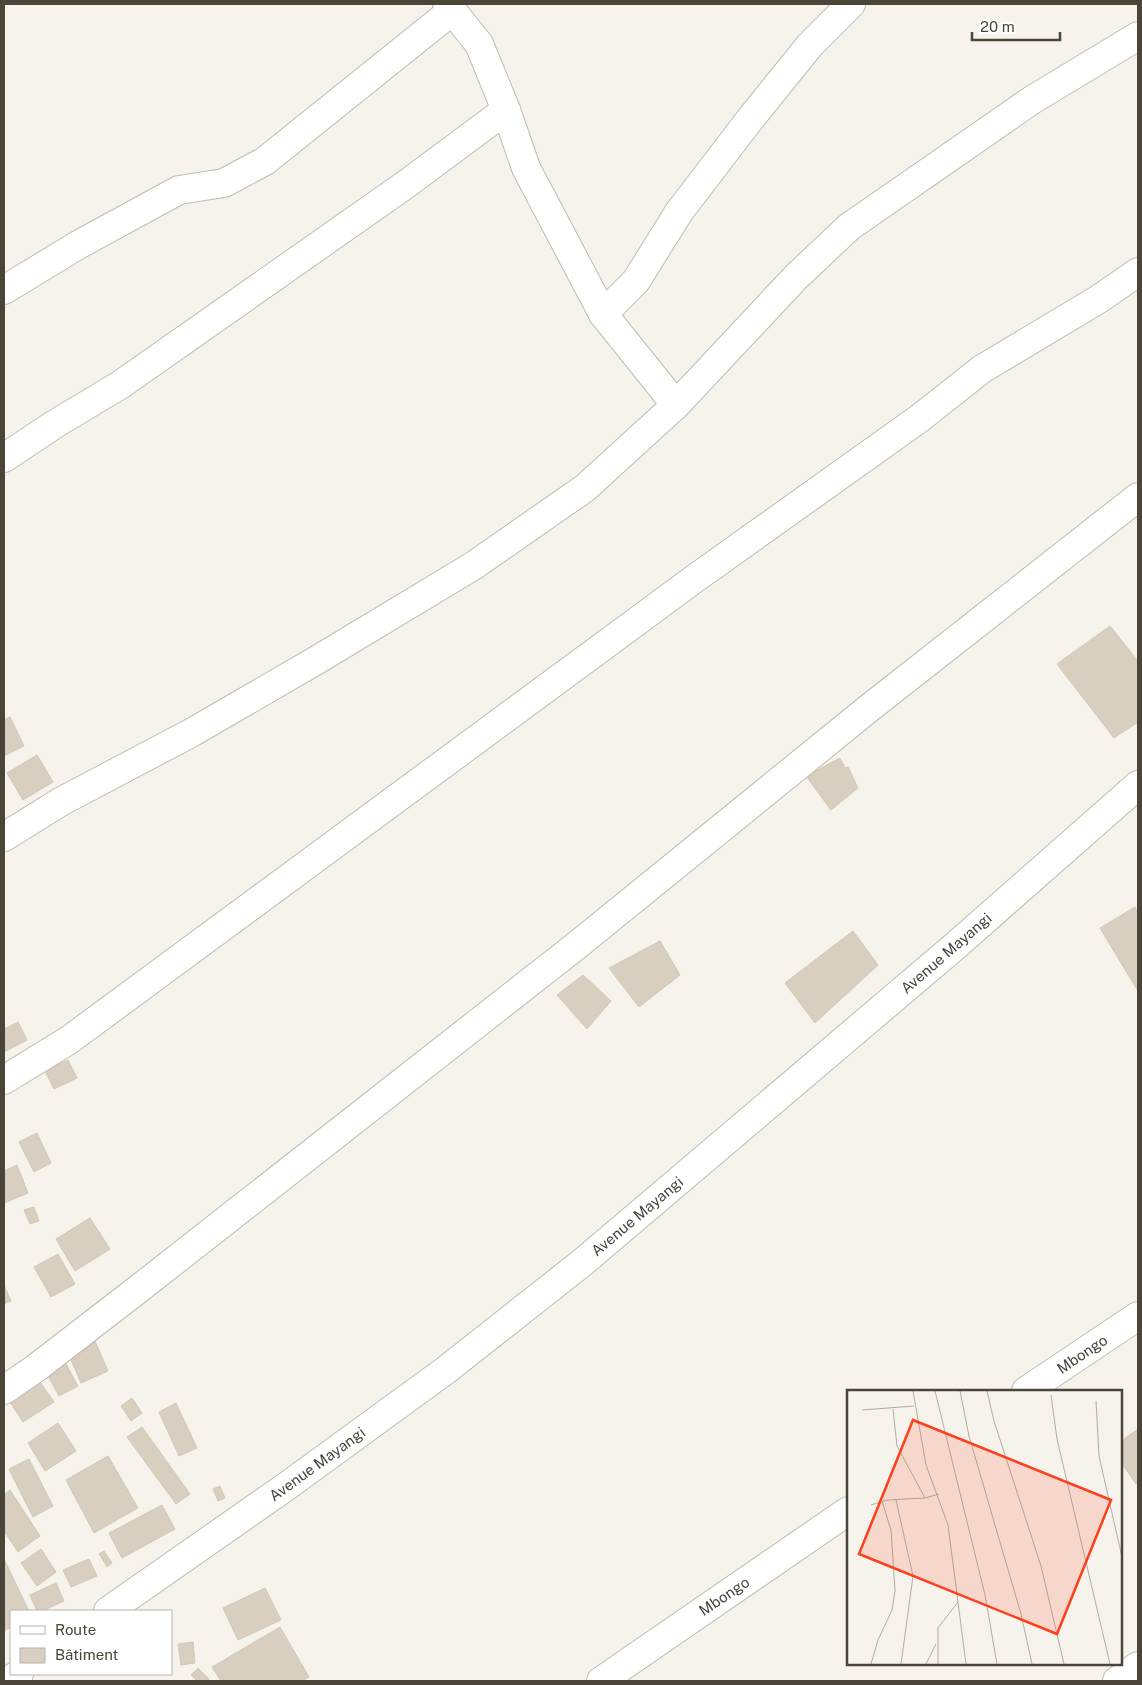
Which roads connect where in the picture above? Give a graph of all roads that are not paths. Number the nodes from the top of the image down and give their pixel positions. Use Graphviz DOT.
graph roads {
  1 [pos="851,4"];
  2 [pos="450,7"];
  3 [pos="1138,36"];
  4 [pos="506,110"];
  5 [pos="1138,272"];
  6 [pos="4,290"];
  7 [pos="603,314"];
  8 [pos="676,405"];
  9 [pos="4,458"];
  10 [pos="1138,497"];
  11 [pos="1138,785"];
  12 [pos="4,837"];
  13 [pos="4,1080"];
  14 [pos="1138,1316"];
  15 [pos="4,1390"];
  16 [pos="1027,1390"];
  17 [pos="847,1512"];
  18 [pos="109,1610"];
  19 [pos="1138,1666"];
  20 [pos="601,1681"];
  21 [pos="1117,1681"];
  1 -- 7 [label="street"];
  2 -- 4 [label="street"];
  2 -- 6 [label="street"];
  3 -- 8 [label="street"];
  4 -- 7 [label="street"];
  4 -- 9 [label="street"];
  5 -- 13 [label="street"];
  7 -- 8 [label="street"];
  8 -- 12 [label="street"];
  10 -- 15 [label="street"];
  11 -- 18 [label="street, Avenue Mayangi"];
  14 -- 16 [label="street, Mbongo"];
  17 -- 20 [label="street, Mbongo"];
  19 -- 21 [label="street"];
}
